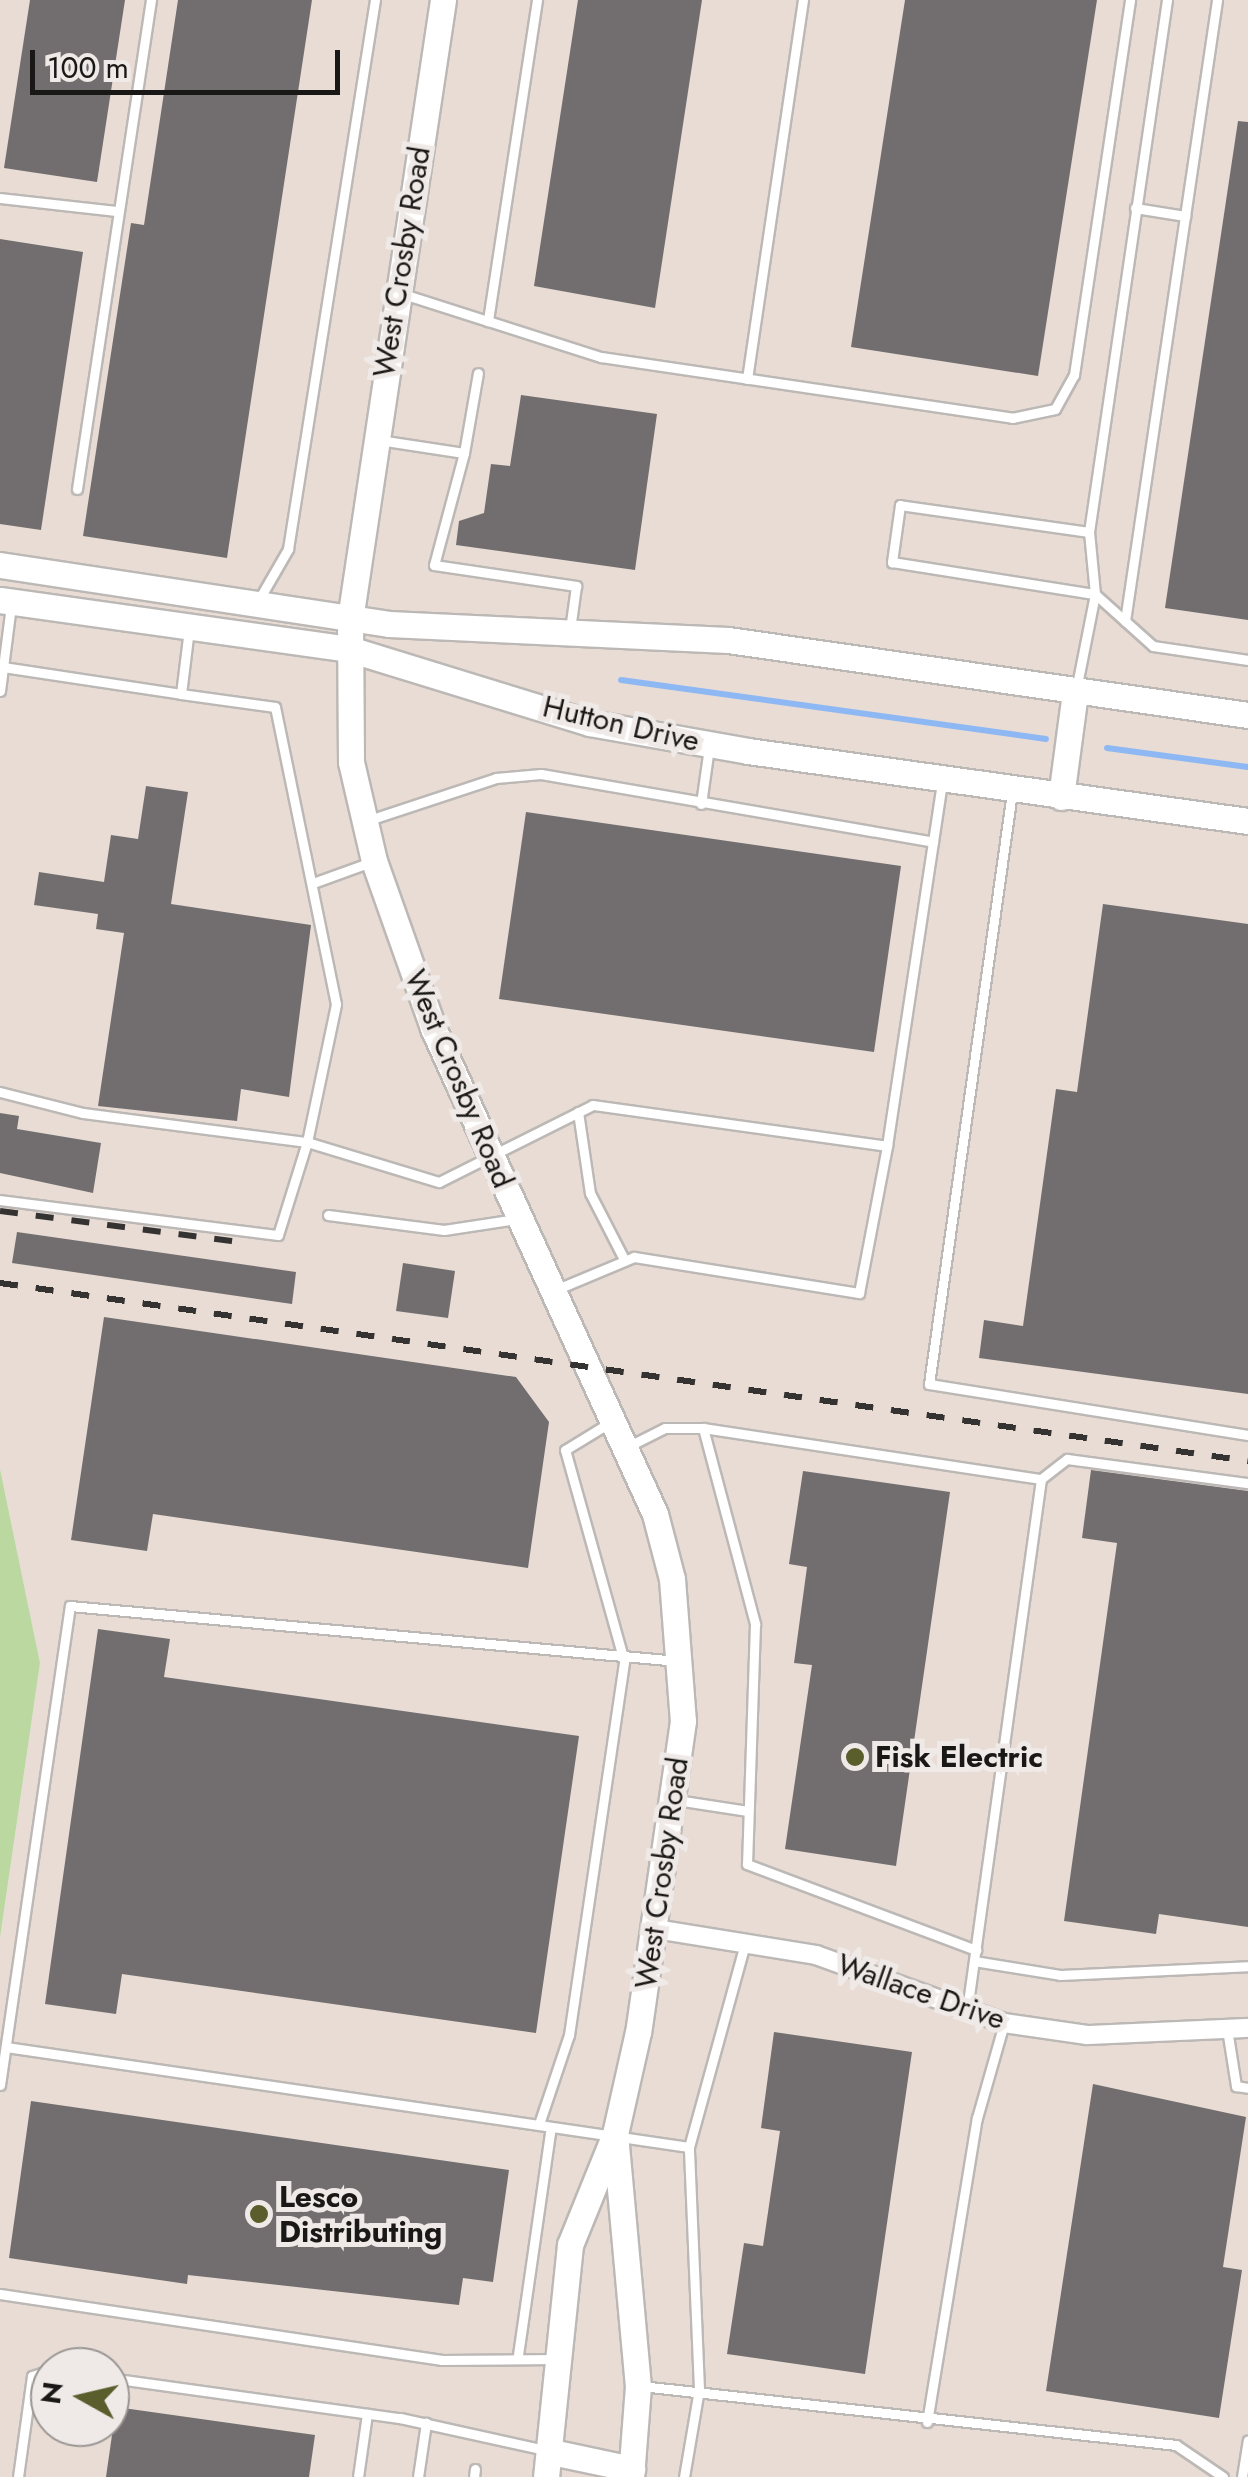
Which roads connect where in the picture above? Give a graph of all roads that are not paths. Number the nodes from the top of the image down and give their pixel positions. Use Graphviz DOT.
graph roads {
  1 [pos="151,0"];
  2 [pos="375,0"];
  3 [pos="443,0"];
  4 [pos="537,0"];
  5 [pos="803,0"];
  6 [pos="1130,0"];
  7 [pos="1167,0"];
  8 [pos="1217,0"];
  9 [pos="0,198"];
  10 [pos="1136,208"];
  11 [pos="116,211"];
  12 [pos="1185,216"];
  13 [pos="397,292"];
  14 [pos="488,320"];
  15 [pos="478,372"];
  16 [pos="746,379"];
  17 [pos="376,439"];
  18 [pos="464,453"];
  19 [pos="77,489"];
  20 [pos="1089,532"];
  21 [pos="8,566"];
  22 [pos="1095,594"];
  23 [pos="6,601"];
  24 [pos="257,604"];
  25 [pos="350,618"];
  26 [pos="1125,621"];
  27 [pos="189,626"];
  28 [pos="569,632"];
  29 [pos="348,649"];
  30 [pos="1248,660"];
  31 [pos="3,667"];
  32 [pos="0,691"];
  33 [pos="1076,692"];
  34 [pos="181,694"];
  35 [pos="1248,715"];
  36 [pos="710,744"];
  37 [pos="942,779"];
  38 [pos="1013,790"];
  39 [pos="1061,797"];
  40 [pos="701,804"];
  41 [pos="365,821"];
  42 [pos="1248,821"];
  43 [pos="933,842"];
  44 [pos="374,861"];
  45 [pos="312,882"];
  46 [pos="0,1092"];
  47 [pos="578,1112"];
  48 [pos="307,1142"];
  49 [pos="887,1146"];
  50 [pos="490,1154"];
  51 [pos="0,1200"];
  52 [pos="328,1215"];
  53 [pos="518,1218"];
  54 [pos="626,1260"];
  55 [pos="552,1292"];
  56 [pos="614,1420"];
  57 [pos="703,1428"];
  58 [pos="1248,1435"];
  59 [pos="628,1446"];
  60 [pos="1041,1478"];
  61 [pos="1248,1483"];
  62 [pos="624,1661"];
  63 [pos="680,1661"];
  64 [pos="676,1800"];
  65 [pos="748,1811"];
  66 [pos="656,1929"];
  67 [pos="746,1943"];
  68 [pos="976,1950"];
  69 [pos="974,1961"];
  70 [pos="1248,1966"];
  71 [pos="967,2012"];
  72 [pos="1004,2023"];
  73 [pos="1248,2028"];
  74 [pos="1227,2029"];
  75 [pos="6,2047"];
  76 [pos="0,2085"];
  77 [pos="1248,2088"];
  78 [pos="539,2124"];
  79 [pos="551,2127"];
  80 [pos="616,2134"];
  81 [pos="689,2146"];
  82 [pos="0,2294"];
  83 [pos="518,2356"];
  84 [pos="565,2360"];
  85 [pos="130,2381"];
  86 [pos="638,2386"];
  87 [pos="699,2389"];
  88 [pos="30,2390"];
  89 [pos="366,2414"];
  90 [pos="927,2422"];
  91 [pos="426,2423"];
  92 [pos="1248,2440"];
  93 [pos="549,2465"];
  94 [pos="632,2473"];
  95 [pos="18,2477"];
  96 [pos="358,2477"];
  97 [pos="418,2477"];
  98 [pos="684,2477"];
  99 [pos="1223,2477"];
  100 [pos="1242,2477"];
  1 -- 11 [label="lane"];
  2 -- 24 [label="lane"];
  3 -- 13 [label="street, West Crosby Road"];
  4 -- 14 [label="lane"];
  5 -- 16 [label="lane"];
  6 -- 16 [label="lane"];
  7 -- 10 [label="lane"];
  8 -- 12 [label="lane"];
  9 -- 11 [label="lane"];
  10 -- 12 [label="lane"];
  10 -- 20 [label="lane"];
  11 -- 19 [label="lane"];
  12 -- 26 [label="lane"];
  13 -- 14 [label="lane"];
  13 -- 17 [label="street, West Crosby Road"];
  14 -- 16 [label="lane"];
  15 -- 18 [label="lane"];
  17 -- 18 [label="lane"];
  17 -- 25 [label="street, West Crosby Road"];
  18 -- 28 [label="lane"];
  20 -- 22 [label="lane"];
  20 -- 22 [label="lane"];
  21 -- 23 [label="street"];
  21 -- 24 [label="street"];
  22 -- 26 [label="lane"];
  22 -- 33 [label="lane"];
  23 -- 27 [label="street, Hutton Drive"];
  23 -- 31 [label="lane"];
  24 -- 25 [label="street"];
  25 -- 28 [label="street"];
  25 -- 29 [label="street, West Crosby Road"];
  26 -- 30 [label="lane"];
  27 -- 29 [label="street, Hutton Drive"];
  27 -- 34 [label="lane"];
  28 -- 33 [label="street"];
  29 -- 36 [label="street, Hutton Drive"];
  29 -- 41 [label="street, West Crosby Road"];
  31 -- 32 [label="lane"];
  31 -- 34 [label="lane"];
  33 -- 35 [label="street"];
  33 -- 39 [label="street"];
  34 -- 45 [label="lane"];
  36 -- 37 [label="street, Hutton Drive"];
  36 -- 40 [label="lane"];
  37 -- 38 [label="street, Hutton Drive"];
  37 -- 43 [label="lane"];
  38 -- 39 [label="street, Hutton Drive"];
  38 -- 58 [label="lane"];
  39 -- 42 [label="street, Hutton Drive"];
  40 -- 41 [label="lane"];
  40 -- 43 [label="lane"];
  41 -- 44 [label="street, West Crosby Road"];
  43 -- 49 [label="lane"];
  44 -- 45 [label="lane"];
  44 -- 50 [label="street, West Crosby Road"];
  45 -- 48 [label="lane"];
  46 -- 48 [label="lane"];
  47 -- 49 [label="lane"];
  47 -- 50 [label="lane"];
  47 -- 54 [label="lane"];
  48 -- 50 [label="lane"];
  48 -- 51 [label="lane"];
  49 -- 54 [label="lane"];
  50 -- 53 [label="street, West Crosby Road"];
  52 -- 53 [label="lane"];
  53 -- 55 [label="street, West Crosby Road"];
  54 -- 55 [label="lane"];
  55 -- 56 [label="street, West Crosby Road"];
  56 -- 59 [label="street, West Crosby Road"];
  56 -- 62 [label="lane"];
  57 -- 59 [label="lane"];
  57 -- 60 [label="lane"];
  57 -- 65 [label="lane"];
  59 -- 63 [label="street, West Crosby Road"];
  60 -- 61 [label="lane"];
  60 -- 68 [label="lane"];
  62 -- 63 [label="lane"];
  62 -- 75 [label="lane"];
  62 -- 78 [label="lane"];
  63 -- 64 [label="street, West Crosby Road"];
  64 -- 65 [label="lane"];
  64 -- 66 [label="street, West Crosby Road"];
  65 -- 68 [label="lane"];
  66 -- 67 [label="street, Wallace Drive"];
  66 -- 80 [label="street, West Crosby Road"];
  67 -- 71 [label="street, Wallace Drive"];
  67 -- 81 [label="lane"];
  68 -- 69 [label="lane"];
  69 -- 70 [label="lane"];
  69 -- 71 [label="lane"];
  71 -- 72 [label="street, Wallace Drive"];
  72 -- 74 [label="street, Wallace Drive"];
  72 -- 90 [label="lane"];
  73 -- 74 [label="street, Wallace Drive"];
  74 -- 77 [label="lane"];
  75 -- 76 [label="lane"];
  75 -- 78 [label="lane"];
  78 -- 79 [label="lane"];
  79 -- 80 [label="lane"];
  79 -- 83 [label="lane"];
  80 -- 81 [label="lane"];
  80 -- 84 [label="street, West Crosby Road"];
  80 -- 86 [label="street, West Crosby Road"];
  81 -- 87 [label="lane"];
  82 -- 83 [label="lane"];
  83 -- 84 [label="lane"];
  84 -- 93 [label="street, West Crosby Road"];
  85 -- 89 [label="lane"];
  86 -- 87 [label="lane"];
  86 -- 94 [label="street, West Crosby Road"];
  87 -- 90 [label="lane"];
  87 -- 98 [label="lane"];
  88 -- 95 [label="lane"];
  89 -- 91 [label="lane"];
  89 -- 96 [label="lane"];
  90 -- 99 [label="lane"];
  91 -- 93 [label="lane"];
  91 -- 97 [label="lane"];
  92 -- 100 [label="lane"];
  93 -- 94 [label="street"];
}
